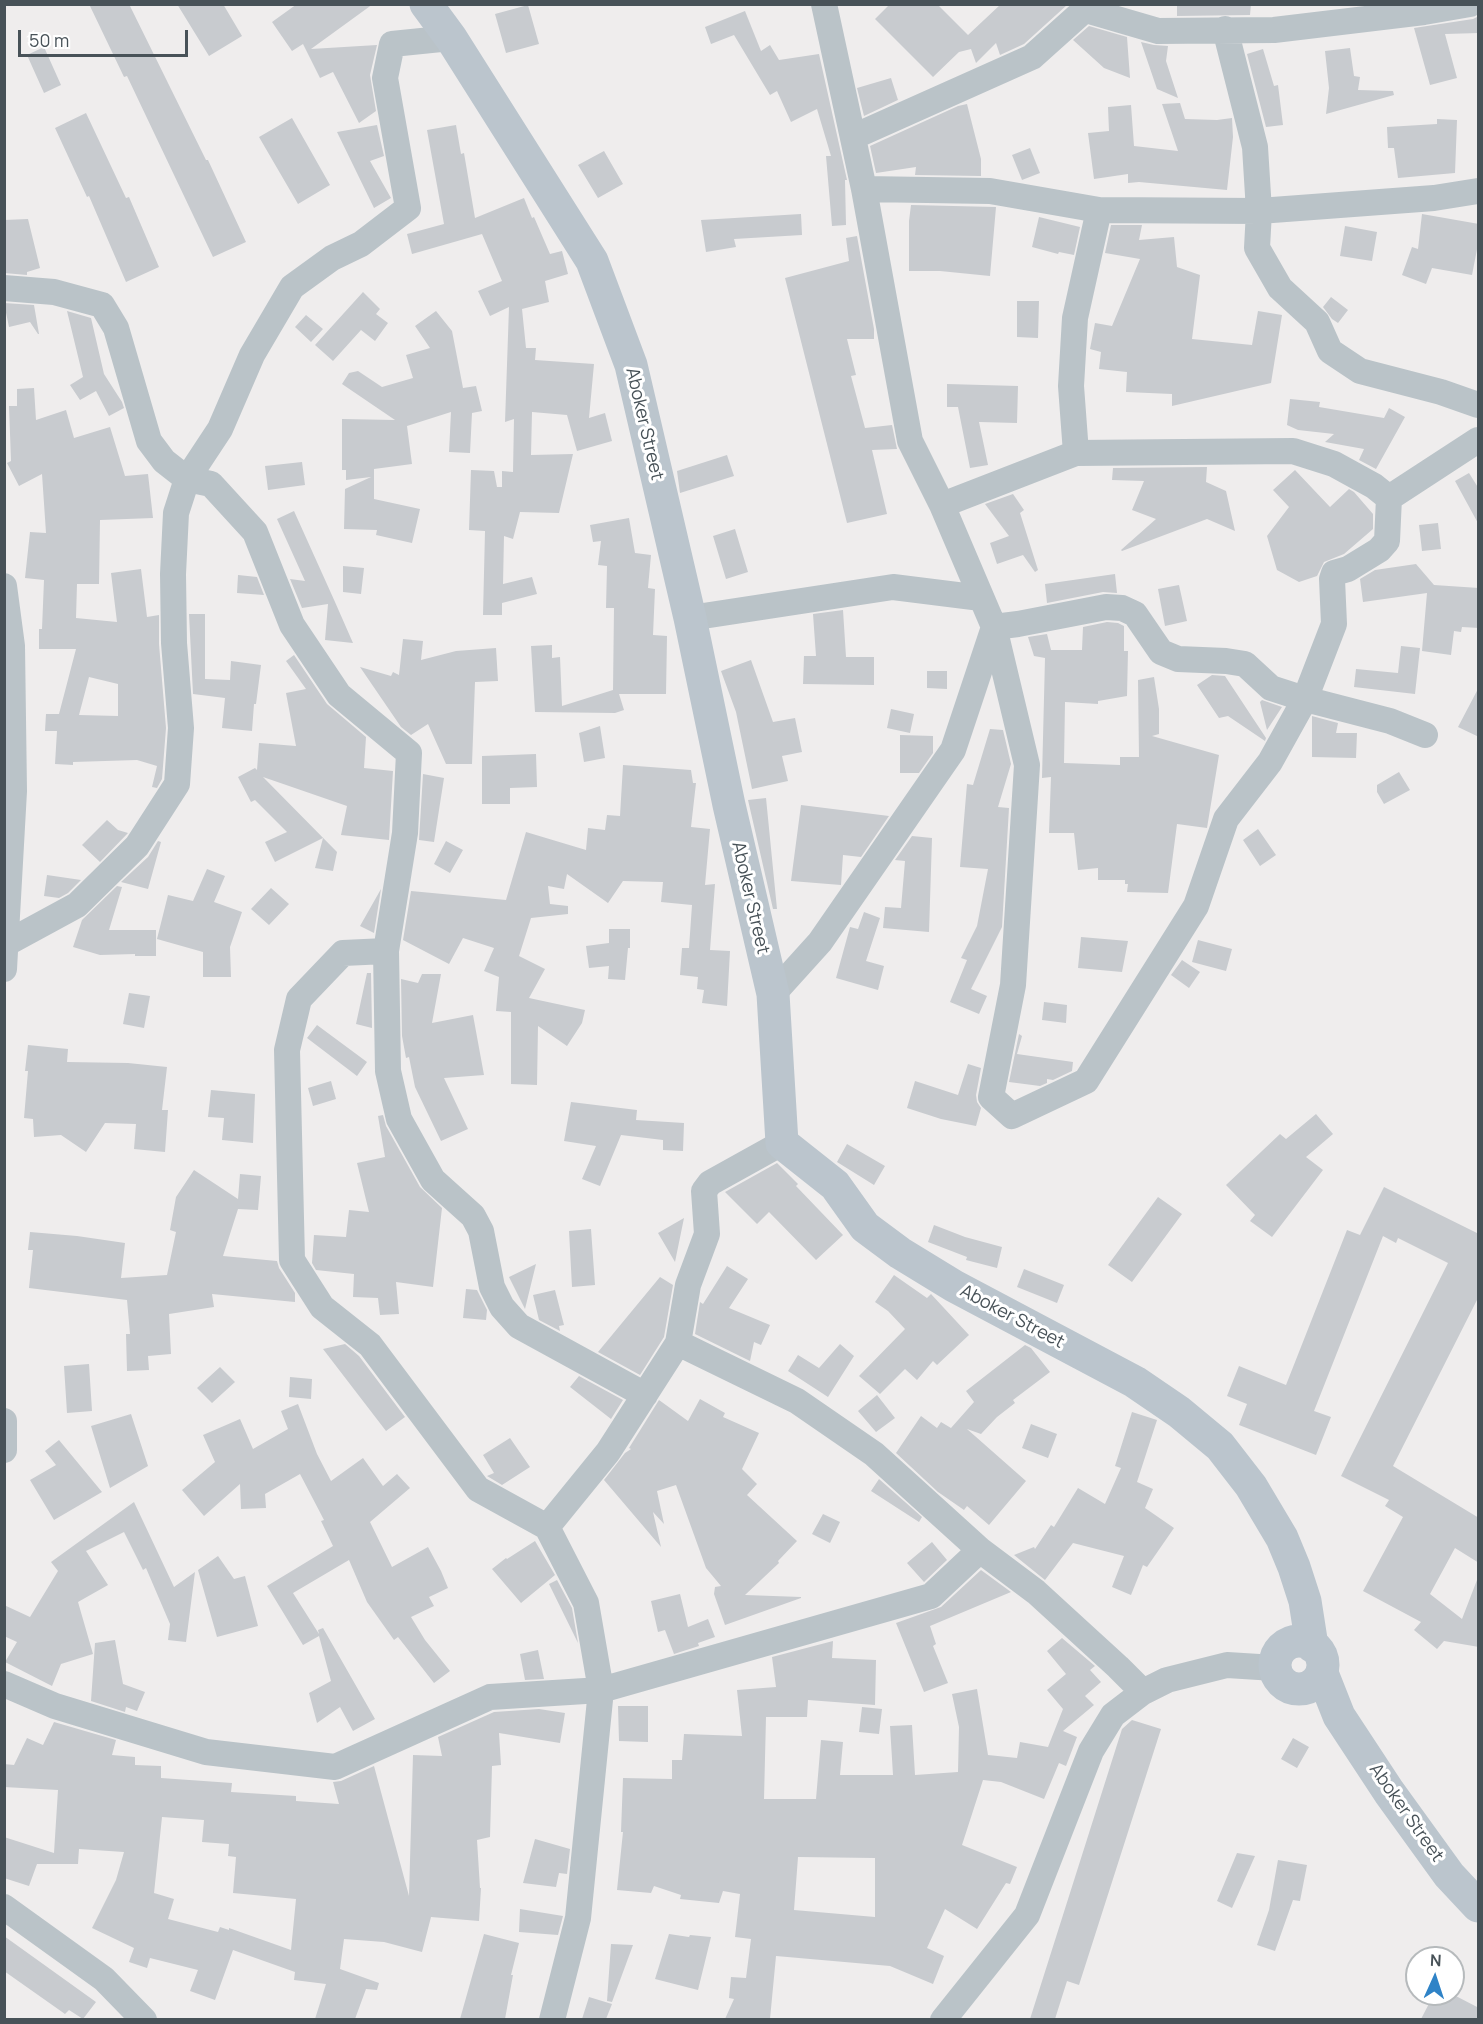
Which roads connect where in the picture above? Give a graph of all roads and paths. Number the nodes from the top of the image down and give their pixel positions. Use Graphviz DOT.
graph roads {
  1 [pos="426,4"];
  2 [pos="824,4"];
  3 [pos="1470,4"];
  4 [pos="1086,6"];
  5 [pos="1225,29"];
  6 [pos="451,38"];
  7 [pos="853,137"];
  8 [pos="864,189"];
  9 [pos="1479,191"];
  10 [pos="1099,210"];
  11 [pos="1260,211"];
  12 [pos="4,288"];
  13 [pos="1479,405"];
  14 [pos="1479,440"];
  15 [pos="1076,453"];
  16 [pos="187,479"];
  17 [pos="1389,498"];
  18 [pos="942,505"];
  19 [pos="4,585"];
  20 [pos="981,597"];
  21 [pos="690,618"];
  22 [pos="994,627"];
  23 [pos="1305,699"];
  24 [pos="1425,735"];
  25 [pos="8,829"];
  26 [pos="7,944"];
  27 [pos="386,951"];
  28 [pos="4,969"];
  29 [pos="773,994"];
  30 [pos="782,1143"];
  31 [pos="678,1343"];
  32 [pos="645,1395"];
  33 [pos="4,1421"];
  34 [pos="4,1450"];
  35 [pos="547,1527"];
  36 [pos="980,1550"];
  37 [pos="1299,1664"];
  38 [pos="4,1684"];
  39 [pos="601,1690"];
  40 [pos="1143,1692"];
  41 [pos="1479,1906"];
  42 [pos="4,1907"];
  43 [pos="144,2019"];
  44 [pos="552,2019"];
  45 [pos="943,2019"];
  1 -- 6 [label="main road, Aboker Street"];
  2 -- 7 [label="street"];
  3 -- 5 [label="street"];
  4 -- 5 [label="street"];
  4 -- 7 [label="street"];
  5 -- 11 [label="street"];
  6 -- 16 [label="street"];
  6 -- 21 [label="main road, Aboker Street"];
  7 -- 8 [label="street"];
  8 -- 10 [label="street"];
  8 -- 18 [label="street"];
  9 -- 11 [label="street"];
  10 -- 11 [label="street"];
  10 -- 15 [label="street"];
  11 -- 13 [label="street"];
  12 -- 16 [label="street"];
  14 -- 17 [label="street"];
  15 -- 17 [label="street"];
  15 -- 18 [label="street"];
  16 -- 26 [label="street"];
  16 -- 27 [label="street"];
  17 -- 23 [label="street"];
  18 -- 20 [label="street"];
  19 -- 25 [label="street"];
  20 -- 21 [label="street"];
  20 -- 22 [label="street"];
  21 -- 29 [label="main road, Aboker Street"];
  22 -- 23 [label="street"];
  22 -- 23 [label="street"];
  22 -- 29 [label="street"];
  23 -- 24 [label="street"];
  25 -- 26 [label="street"];
  26 -- 28 [label="street"];
  27 -- 32 [label="street"];
  27 -- 35 [label="street"];
  29 -- 30 [label="main road, Aboker Street"];
  30 -- 31 [label="street"];
  30 -- 37 [label="main road, Aboker Street"];
  31 -- 32 [label="street"];
  31 -- 36 [label="street"];
  32 -- 35 [label="street"];
  33 -- 34 [label="street"];
  35 -- 39 [label="street"];
  36 -- 39 [label="street"];
  36 -- 40 [label="street"];
  37 -- 40 [label="street"];
  37 -- 41 [label="main road, Aboker Street"];
  38 -- 39 [label="street"];
  39 -- 44 [label="street"];
  40 -- 45 [label="street"];
  42 -- 43 [label="street"];
}
